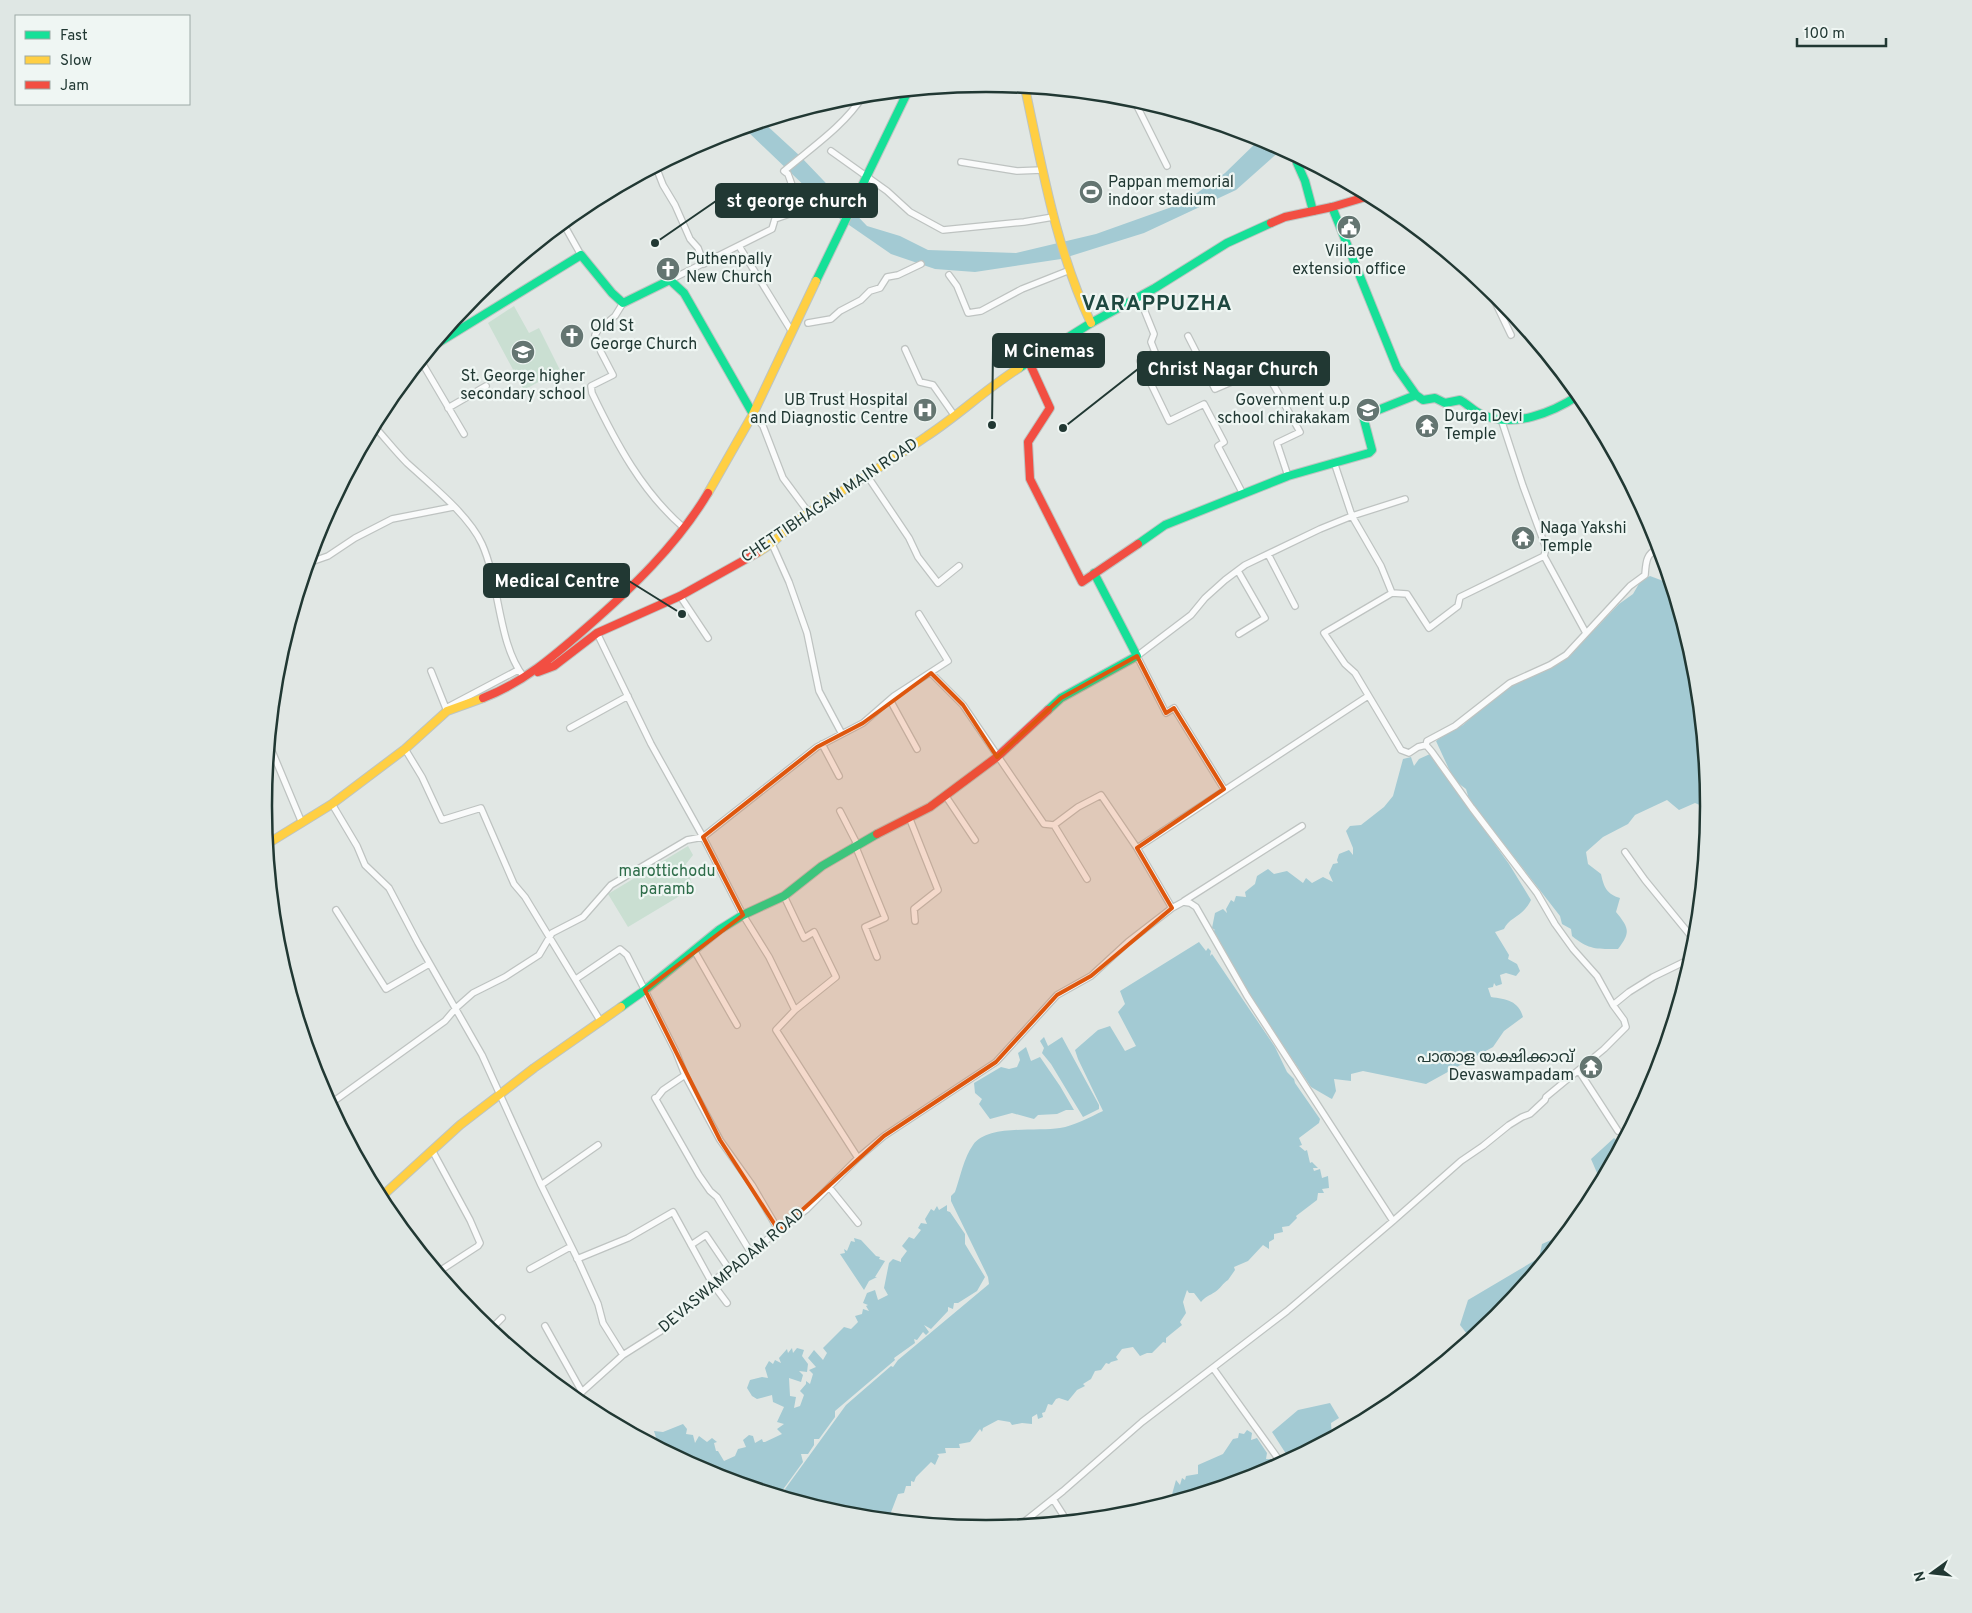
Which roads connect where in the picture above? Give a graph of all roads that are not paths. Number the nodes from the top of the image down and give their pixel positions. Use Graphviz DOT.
graph roads {
  1 [pos="1026,94"];
  2 [pos="905,98"];
  3 [pos="856,105"];
  4 [pos="1139,109"];
  5 [pos="830,151"];
  6 [pos="961,162"];
  7 [pos="1297,164"];
  8 [pos="1167,166"];
  9 [pos="1042,170"];
  10 [pos="658,172"];
  11 [pos="867,176"];
  12 [pos="1360,199"];
  13 [pos="1332,207"];
  14 [pos="1313,211"];
  15 [pos="1053,216"];
  16 [pos="566,229"];
  17 [pos="739,246"];
  18 [pos="581,255"];
  19 [pos="704,264"];
  20 [pos="920,264"];
  21 [pos="1070,270"];
  22 [pos="949,275"];
  23 [pos="670,280"];
  24 [pos="1139,297"];
  25 [pos="623,303"];
  26 [pos="1501,312"];
  27 [pos="808,323"];
  28 [pos="1091,323"];
  29 [pos="792,332"];
  30 [pos="1511,335"];
  31 [pos="1188,336"];
  32 [pos="448,337"];
  33 [pos="905,349"];
  34 [pos="1029,362"];
  35 [pos="424,367"];
  36 [pos="486,386"];
  37 [pos="1416,395"];
  38 [pos="1572,400"];
  39 [pos="448,408"];
  40 [pos="753,414"];
  41 [pos="954,415"];
  42 [pos="1502,422"];
  43 [pos="379,431"];
  44 [pos="464,434"];
  45 [pos="1334,462"];
  46 [pos="866,474"];
  47 [pos="1288,476"];
  48 [pos="1243,494"];
  49 [pos="1405,499"];
  50 [pos="453,506"];
  51 [pos="809,513"];
  52 [pos="1352,516"];
  53 [pos="684,528"];
  54 [pos="772,544"];
  55 [pos="1652,551"];
  56 [pos="1268,554"];
  57 [pos="1544,556"];
  58 [pos="316,560"];
  59 [pos="959,566"];
  60 [pos="1238,571"];
  61 [pos="1094,573"];
  62 [pos="1392,592"];
  63 [pos="680,596"];
  64 [pos="1295,606"];
  65 [pos="919,614"];
  66 [pos="597,633"];
  67 [pos="1586,633"];
  68 [pos="1239,634"];
  69 [pos="708,638"];
  70 [pos="1137,656"];
  71 [pos="518,670"];
  72 [pos="431,671"];
  73 [pos="930,673"];
  74 [pos="524,678"];
  75 [pos="628,696"];
  76 [pos="1368,696"];
  77 [pos="890,700"];
  78 [pos="447,711"];
  79 [pos="570,728"];
  80 [pos="842,734"];
  81 [pos="822,744"];
  82 [pos="1426,745"];
  83 [pos="404,749"];
  84 [pos="917,749"];
  85 [pos="274,757"];
  86 [pos="997,757"];
  87 [pos="839,776"];
  88 [pos="1224,789"];
  89 [pos="945,795"];
  90 [pos="332,804"];
  91 [pos="840,811"];
  92 [pos="909,817"];
  93 [pos="302,823"];
  94 [pos="1054,825"];
  95 [pos="1302,826"];
  96 [pos="703,837"];
  97 [pos="273,840"];
  98 [pos="975,840"];
  99 [pos="856,844"];
  100 [pos="1136,848"];
  101 [pos="1625,852"];
  102 [pos="1086,879"];
  103 [pos="784,896"];
  104 [pos="1183,902"];
  105 [pos="1172,908"];
  106 [pos="336,910"];
  107 [pos="742,915"];
  108 [pos="914,921"];
  109 [pos="1688,932"];
  110 [pos="549,938"];
  111 [pos="694,950"];
  112 [pos="877,957"];
  113 [pos="1682,963"];
  114 [pos="429,964"];
  115 [pos="576,979"];
  116 [pos="645,990"];
  117 [pos="1613,1005"];
  118 [pos="456,1008"];
  119 [pos="795,1010"];
  120 [pos="601,1022"];
  121 [pos="737,1024"];
  122 [pos="1580,1071"];
  123 [pos="685,1074"];
  124 [pos="501,1094"];
  125 [pos="335,1100"];
  126 [pos="1618,1131"];
  127 [pos="598,1145"];
  128 [pos="432,1150"];
  129 [pos="858,1158"];
  130 [pos="541,1184"];
  131 [pos="829,1187"];
  132 [pos="386,1193"];
  133 [pos="1394,1221"];
  134 [pos="858,1224"];
  135 [pos="779,1230"];
  136 [pos="691,1245"];
  137 [pos="570,1247"];
  138 [pos="750,1252"];
  139 [pos="578,1259"];
  140 [pos="443,1269"];
  141 [pos="530,1269"];
  142 [pos="729,1269"];
  143 [pos="712,1283"];
  144 [pos="728,1303"];
  145 [pos="502,1318"];
  146 [pos="495,1325"];
  147 [pos="545,1326"];
  148 [pos="623,1355"];
  149 [pos="1213,1368"];
  150 [pos="582,1392"];
  151 [pos="1278,1458"];
  152 [pos="1053,1499"];
  153 [pos="1064,1516"];
  154 [pos="1028,1519"];
  1 -- 9 [label="main road"];
  2 -- 11 [label="main road"];
  3 -- 17 [label="street"];
  4 -- 8 [label="street"];
  5 -- 11 [label="street"];
  6 -- 9 [label="street"];
  7 -- 14 [label="main road"];
  9 -- 15 [label="main road"];
  10 -- 19 [label="street"];
  11 -- 15 [label="street"];
  11 -- 29 [label="main road"];
  12 -- 13 [label="main road, CHETTIBHAGAM MAIN ROAD"];
  13 -- 14 [label="main road, CHETTIBHAGAM MAIN ROAD"];
  13 -- 37 [label="main road"];
  14 -- 24 [label="main road, CHETTIBHAGAM MAIN ROAD"];
  15 -- 21 [label="main road"];
  16 -- 18 [label="street"];
  17 -- 19 [label="street"];
  17 -- 29 [label="street"];
  18 -- 25 [label="main road"];
  18 -- 32 [label="main road"];
  19 -- 23 [label="street"];
  20 -- 27 [label="street"];
  21 -- 22 [label="street"];
  21 -- 28 [label="main road"];
  23 -- 25 [label="main road"];
  23 -- 40 [label="main road"];
  24 -- 28 [label="main road, CHETTIBHAGAM MAIN ROAD"];
  24 -- 48 [label="street"];
  25 -- 53 [label="street"];
  26 -- 30 [label="street"];
  28 -- 34 [label="main road, CHETTIBHAGAM MAIN ROAD"];
  29 -- 40 [label="main road"];
  31 -- 47 [label="street"];
  33 -- 41 [label="street"];
  34 -- 41 [label="main road, CHETTIBHAGAM MAIN ROAD"];
  34 -- 61 [label="main road"];
  35 -- 39 [label="street"];
  36 -- 39 [label="street"];
  37 -- 42 [label="main road"];
  37 -- 45 [label="main road"];
  38 -- 42 [label="main road"];
  39 -- 44 [label="street"];
  40 -- 51 [label="street"];
  40 -- 53 [label="main road"];
  41 -- 46 [label="main road, CHETTIBHAGAM MAIN ROAD"];
  42 -- 57 [label="street"];
  43 -- 50 [label="street"];
  45 -- 47 [label="main road"];
  45 -- 52 [label="street"];
  46 -- 51 [label="main road, CHETTIBHAGAM MAIN ROAD"];
  46 -- 59 [label="street"];
  47 -- 48 [label="main road"];
  48 -- 61 [label="main road"];
  49 -- 52 [label="street"];
  50 -- 58 [label="street"];
  50 -- 71 [label="street"];
  51 -- 54 [label="main road, CHETTIBHAGAM MAIN ROAD"];
  52 -- 56 [label="street"];
  52 -- 62 [label="street"];
  53 -- 74 [label="main road"];
  54 -- 63 [label="main road, CHETTIBHAGAM MAIN ROAD"];
  54 -- 80 [label="street"];
  55 -- 67 [label="street"];
  56 -- 60 [label="street"];
  56 -- 64 [label="street"];
  57 -- 62 [label="street"];
  57 -- 67 [label="street"];
  60 -- 68 [label="street"];
  60 -- 70 [label="street"];
  61 -- 70 [label="main road"];
  62 -- 76 [label="street"];
  63 -- 66 [label="main road, CHETTIBHAGAM MAIN ROAD"];
  63 -- 69 [label="street"];
  65 -- 73 [label="street"];
  66 -- 74 [label="main road, CHETTIBHAGAM MAIN ROAD"];
  66 -- 75 [label="street"];
  67 -- 82 [label="street"];
  70 -- 86 [label="main road"];
  70 -- 88 [label="street"];
  71 -- 74 [label="street"];
  71 -- 78 [label="street"];
  72 -- 78 [label="street"];
  73 -- 77 [label="street"];
  73 -- 86 [label="street"];
  74 -- 78 [label="main road"];
  75 -- 79 [label="street"];
  75 -- 96 [label="street"];
  76 -- 82 [label="street"];
  76 -- 88 [label="street"];
  77 -- 80 [label="street"];
  77 -- 84 [label="street"];
  78 -- 83 [label="main road"];
  80 -- 81 [label="street"];
  81 -- 87 [label="street"];
  81 -- 96 [label="street"];
  82 -- 117 [label="street"];
  83 -- 90 [label="main road"];
  83 -- 110 [label="street"];
  85 -- 93 [label="street"];
  86 -- 89 [label="main road"];
  86 -- 94 [label="street"];
  88 -- 100 [label="street"];
  89 -- 92 [label="main road"];
  89 -- 98 [label="street"];
  90 -- 93 [label="main road"];
  90 -- 114 [label="street"];
  91 -- 99 [label="street"];
  92 -- 99 [label="main road"];
  92 -- 108 [label="street"];
  93 -- 97 [label="main road"];
  94 -- 100 [label="street"];
  94 -- 102 [label="street"];
  95 -- 104 [label="street, DEVASWAMPADAM ROAD"];
  96 -- 107 [label="street"];
  96 -- 110 [label="street"];
  99 -- 103 [label="main road"];
  99 -- 112 [label="street"];
  100 -- 105 [label="street"];
  101 -- 109 [label="street"];
  103 -- 107 [label="main road"];
  103 -- 119 [label="street"];
  104 -- 105 [label="street, DEVASWAMPADAM ROAD"];
  104 -- 133 [label="street"];
  105 -- 129 [label="street, DEVASWAMPADAM ROAD"];
  106 -- 114 [label="street"];
  107 -- 111 [label="main road"];
  107 -- 119 [label="street"];
  110 -- 115 [label="street"];
  110 -- 118 [label="street"];
  111 -- 116 [label="main road"];
  111 -- 121 [label="street"];
  113 -- 117 [label="street"];
  114 -- 118 [label="street"];
  115 -- 116 [label="street"];
  115 -- 120 [label="street"];
  116 -- 120 [label="main road"];
  116 -- 123 [label="street"];
  117 -- 122 [label="street"];
  118 -- 124 [label="street"];
  118 -- 125 [label="street"];
  119 -- 129 [label="street"];
  120 -- 124 [label="main road"];
  122 -- 126 [label="street"];
  122 -- 133 [label="street"];
  123 -- 135 [label="street"];
  123 -- 138 [label="street"];
  124 -- 128 [label="main road"];
  124 -- 130 [label="street"];
  127 -- 130 [label="street"];
  128 -- 132 [label="main road"];
  128 -- 140 [label="street"];
  129 -- 131 [label="street, DEVASWAMPADAM ROAD"];
  130 -- 137 [label="street"];
  131 -- 134 [label="street"];
  131 -- 135 [label="street, DEVASWAMPADAM ROAD"];
  133 -- 149 [label="street"];
  135 -- 138 [label="street, DEVASWAMPADAM ROAD"];
  136 -- 139 [label="street"];
  136 -- 142 [label="street"];
  136 -- 143 [label="street"];
  137 -- 139 [label="street"];
  137 -- 141 [label="street"];
  138 -- 142 [label="street, DEVASWAMPADAM ROAD"];
  139 -- 148 [label="street"];
  142 -- 143 [label="street, DEVASWAMPADAM ROAD"];
  143 -- 144 [label="street"];
  143 -- 148 [label="street, DEVASWAMPADAM ROAD"];
  145 -- 146 [label="street"];
  147 -- 150 [label="street"];
  148 -- 150 [label="street, DEVASWAMPADAM ROAD"];
  149 -- 151 [label="street"];
  149 -- 152 [label="street"];
  152 -- 153 [label="street"];
  152 -- 154 [label="street"];
}
